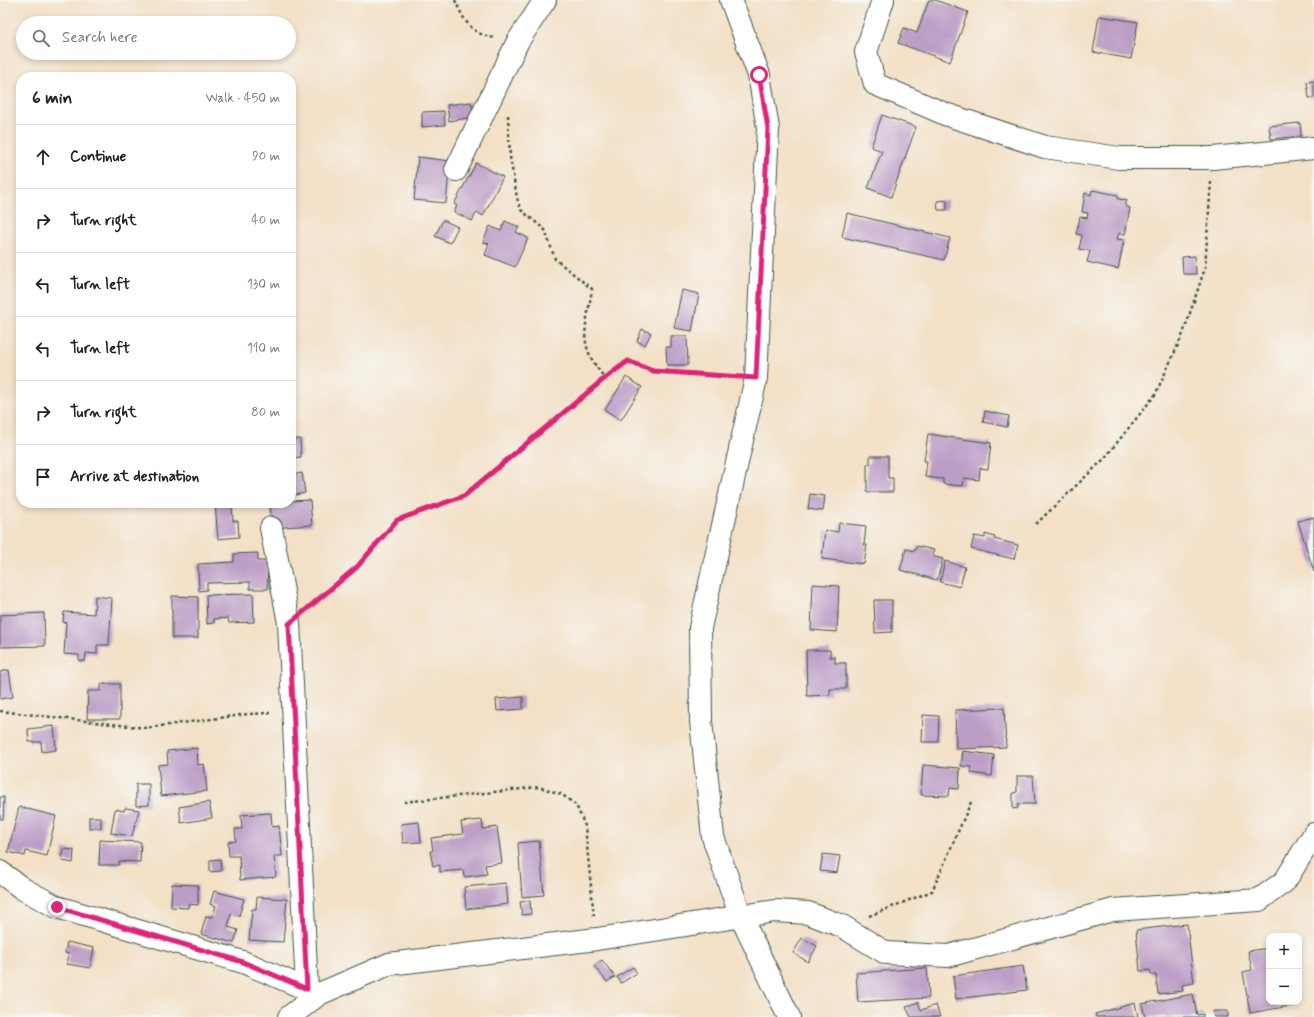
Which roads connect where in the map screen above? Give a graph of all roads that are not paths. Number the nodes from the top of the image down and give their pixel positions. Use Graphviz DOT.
graph roads {
  1 [pos="545,0"];
  2 [pos="731,0"];
  3 [pos="884,0"];
  4 [pos="1314,148"];
  5 [pos="456,170"];
  6 [pos="271,528"];
  7 [pos="1314,834"];
  8 [pos="0,872"];
  9 [pos="740,917"];
  10 [pos="313,992"];
  11 [pos="289,1017"];
  12 [pos="789,1017"];
  1 -- 5 [label="street"];
  2 -- 9 [label="street"];
  3 -- 4 [label="street"];
  6 -- 10 [label="street"];
  7 -- 9 [label="street"];
  8 -- 10 [label="street"];
  9 -- 10 [label="street"];
  9 -- 12 [label="street"];
  10 -- 11 [label="street"];
}
